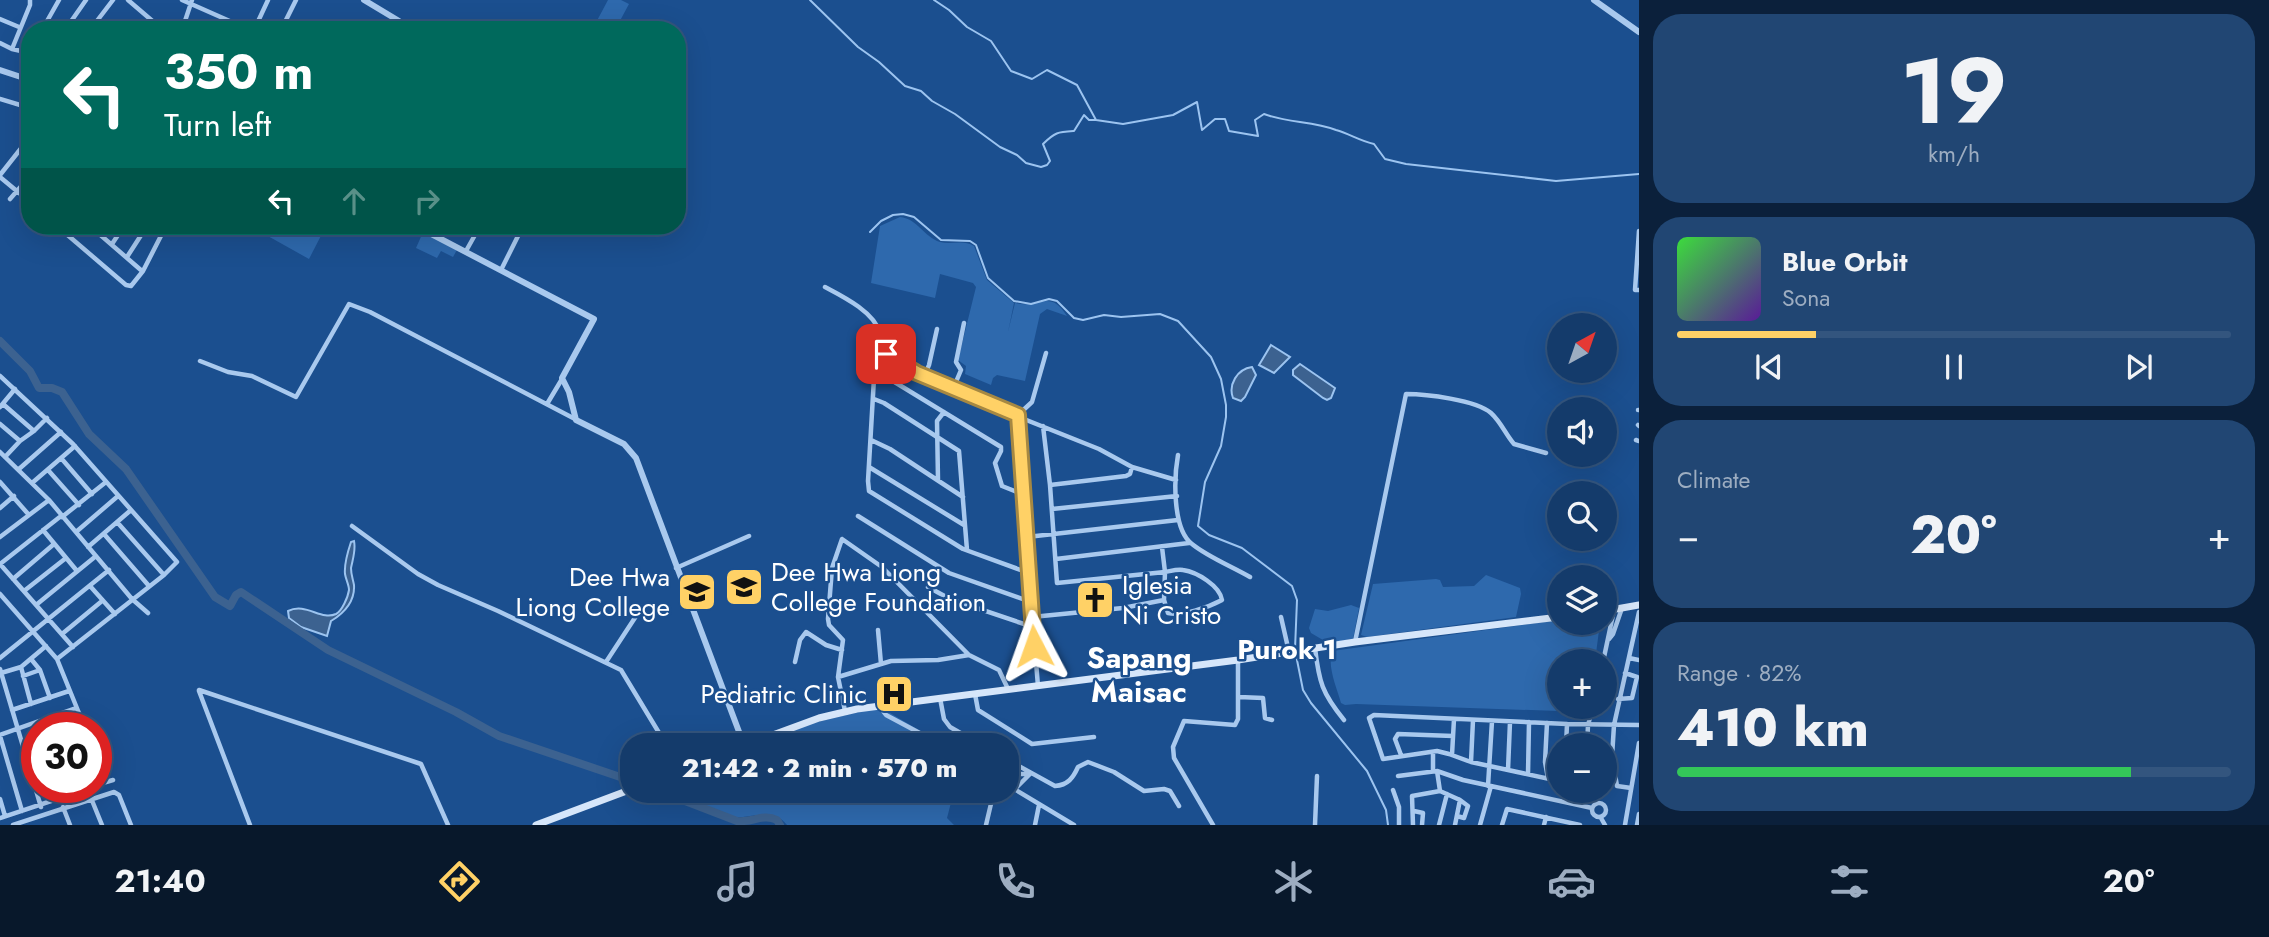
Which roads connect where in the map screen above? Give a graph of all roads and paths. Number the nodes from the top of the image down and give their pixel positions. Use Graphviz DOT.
graph roads {
  1 [pos="30,0"];
  2 [pos="59,0"];
  3 [pos="86,0"];
  4 [pos="113,0"];
  5 [pos="128,0"];
  6 [pos="182,0"];
  7 [pos="267,0"];
  8 [pos="296,0"];
  9 [pos="364,0"];
  10 [pos="1594,0"];
  11 [pos="191,2"];
  12 [pos="0,19"];
  13 [pos="22,21"];
  14 [pos="47,21"];
  15 [pos="71,21"];
  16 [pos="97,21"];
  17 [pos="152,21"];
  18 [pos="185,21"];
  19 [pos="232,21"];
  20 [pos="256,21"];
  21 [pos="286,21"];
  22 [pos="398,21"];
  23 [pos="21,23"];
  24 [pos="19,27"];
  25 [pos="1639,32"];
  26 [pos="0,43"];
  27 [pos="12,49"];
  28 [pos="21,51"];
  29 [pos="0,70"];
  30 [pos="21,77"];
  31 [pos="0,99"];
  32 [pos="21,105"];
  33 [pos="21,149"];
  34 [pos="0,176"];
  35 [pos="21,186"];
  36 [pos="17,191"];
  37 [pos="21,194"];
  38 [pos="10,199"];
  39 [pos="1639,231"];
  40 [pos="68,235"];
  41 [pos="102,235"];
  42 [pos="118,235"];
  43 [pos="141,235"];
  44 [pos="161,235"];
  45 [pos="435,235"];
  46 [pos="475,235"];
  47 [pos="518,235"];
  48 [pos="112,244"];
  49 [pos="466,250"];
  50 [pos="1638,255"];
  51 [pos="127,257"];
  52 [pos="501,270"];
  53 [pos="143,271"];
  54 [pos="825,287"];
  55 [pos="1639,290"];
  56 [pos="964,323"];
  57 [pos="937,329"];
  58 [pos="877,353"];
  59 [pos="1045,354"];
  60 [pos="200,361"];
  61 [pos="875,373"];
  62 [pos="924,377"];
  63 [pos="562,378"];
  64 [pos="1,379"];
  65 [pos="15,389"];
  66 [pos="953,389"];
  67 [pos="874,400"];
  68 [pos="547,404"];
  69 [pos="573,404"];
  70 [pos="2,406"];
  71 [pos="560,411"];
  72 [pos="944,412"];
  73 [pos="1018,415"];
  74 [pos="47,418"];
  75 [pos="576,420"];
  76 [pos="0,424"];
  77 [pos="1043,426"];
  78 [pos="34,431"];
  79 [pos="61,432"];
  80 [pos="938,437"];
  81 [pos="871,440"];
  82 [pos="20,442"];
  83 [pos="75,446"];
  84 [pos="0,452"];
  85 [pos="1546,453"];
  86 [pos="1178,455"];
  87 [pos="5,457"];
  88 [pos="61,458"];
  89 [pos="869,467"];
  90 [pos="1132,467"];
  91 [pos="19,469"];
  92 [pos="48,470"];
  93 [pos="938,480"];
  94 [pos="1176,480"];
  95 [pos="0,482"];
  96 [pos="106,482"];
  97 [pos="32,483"];
  98 [pos="1050,485"];
  99 [pos="92,494"];
  100 [pos="1022,494"];
  101 [pos="14,496"];
  102 [pos="118,496"];
  103 [pos="1177,496"];
  104 [pos="964,497"];
  105 [pos="49,500"];
  106 [pos="79,505"];
  107 [pos="0,508"];
  108 [pos="1052,509"];
  109 [pos="131,510"];
  110 [pos="29,514"];
  111 [pos="858,516"];
  112 [pos="62,517"];
  113 [pos="1178,520"];
  114 [pos="117,522"];
  115 [pos="352,526"];
  116 [pos="965,526"];
  117 [pos="43,530"];
  118 [pos="76,532"];
  119 [pos="104,534"];
  120 [pos="1052,534"];
  121 [pos="749,536"];
  122 [pos="0,537"];
  123 [pos="1027,537"];
  124 [pos="1189,543"];
  125 [pos="54,544"];
  126 [pos="88,547"];
  127 [pos="1162,547"];
  128 [pos="967,550"];
  129 [pos="96,556"];
  130 [pos="66,558"];
  131 [pos="1056,559"];
  132 [pos="0,564"];
  133 [pos="676,568"];
  134 [pos="108,570"];
  135 [pos="77,571"];
  136 [pos="1165,572"];
  137 [pos="1030,573"];
  138 [pos="164,576"];
  139 [pos="1250,577"];
  140 [pos="13,579"];
  141 [pos="90,586"];
  142 [pos="149,586"];
  143 [pos="928,587"];
  144 [pos="24,591"];
  145 [pos="0,594"];
  146 [pos="132,599"];
  147 [pos="1164,600"];
  148 [pos="102,601"];
  149 [pos="1031,602"];
  150 [pos="36,605"];
  151 [pos="1639,606"];
  152 [pos="642,607"];
  153 [pos="1618,609"];
  154 [pos="1639,612"];
  155 [pos="148,613"];
  156 [pos="114,614"];
  157 [pos="1032,617"];
  158 [pos="1281,617"];
  159 [pos="1547,618"];
  160 [pos="49,620"];
  161 [pos="1033,627"];
  162 [pos="878,630"];
  163 [pos="33,632"];
  164 [pos="62,634"];
  165 [pos="1355,642"];
  166 [pos="46,646"];
  167 [pos="73,647"];
  168 [pos="1315,648"];
  169 [pos="1606,649"];
  170 [pos="842,650"];
  171 [pos="1290,652"];
  172 [pos="969,655"];
  173 [pos="0,658"];
  174 [pos="1629,658"];
  175 [pos="31,659"];
  176 [pos="57,659"];
  177 [pos="1238,660"];
  178 [pos="1639,660"];
  179 [pos="795,662"];
  180 [pos="606,663"];
  181 [pos="881,664"];
  182 [pos="21,667"];
  183 [pos="40,670"];
  184 [pos="1,671"];
  185 [pos="1625,673"];
  186 [pos="23,676"];
  187 [pos="838,677"];
  188 [pos="1,681"];
  189 [pos="1038,686"];
  190 [pos="1008,689"];
  191 [pos="69,691"];
  192 [pos="975,693"];
  193 [pos="1239,697"];
  194 [pos="50,698"];
  195 [pos="940,698"];
  196 [pos="1618,699"];
  197 [pos="31,704"];
  198 [pos="879,706"];
  199 [pos="76,708"];
  200 [pos="12,710"];
  201 [pos="845,711"];
  202 [pos="67,712"];
  203 [pos="77,712"];
  204 [pos="1454,719"];
  205 [pos="1589,719"];
  206 [pos="1272,720"];
  207 [pos="1343,720"];
  208 [pos="1473,720"];
  209 [pos="1492,721"];
  210 [pos="1510,722"];
  211 [pos="1529,722"];
  212 [pos="1548,723"];
  213 [pos="1567,724"];
  214 [pos="1588,724"];
  215 [pos="1614,725"];
  216 [pos="1639,725"];
  217 [pos="21,728"];
  218 [pos="18,729"];
  219 [pos="659,733"];
  220 [pos="739,733"];
  221 [pos="776,733"];
  222 [pos="920,733"];
  223 [pos="960,733"];
  224 [pos="1547,733"];
  225 [pos="1567,733"];
  226 [pos="1588,733"];
  227 [pos="0,735"];
  228 [pos="1453,736"];
  229 [pos="1547,736"];
  230 [pos="1094,737"];
  231 [pos="1639,743"];
  232 [pos="1433,752"];
  233 [pos="3,754"];
  234 [pos="1401,755"];
  235 [pos="1452,755"];
  236 [pos="1471,762"];
  237 [pos="1490,766"];
  238 [pos="1019,767"];
  239 [pos="1508,770"];
  240 [pos="1435,771"];
  241 [pos="1547,773"];
  242 [pos="1019,774"];
  243 [pos="1030,774"];
  244 [pos="1528,774"];
  245 [pos="1317,776"];
  246 [pos="1398,776"];
  247 [pos="1547,778"];
  248 [pos="1019,785"];
  249 [pos="1490,786"];
  250 [pos="1631,788"];
  251 [pos="1393,790"];
  252 [pos="1440,791"];
  253 [pos="1019,792"];
  254 [pos="112,794"];
  255 [pos="620,794"];
  256 [pos="1447,794"];
  257 [pos="0,799"];
  258 [pos="1460,800"];
  259 [pos="46,803"];
  260 [pos="76,803"];
  261 [pos="94,803"];
  262 [pos="991,803"];
  263 [pos="1594,803"];
  264 [pos="41,805"];
  265 [pos="1039,805"];
  266 [pos="1179,806"];
  267 [pos="1594,806"];
  268 [pos="63,807"];
  269 [pos="22,811"];
  270 [pos="1414,811"];
  271 [pos="1639,814"];
  272 [pos="1457,816"];
  273 [pos="3,817"];
  274 [pos="1546,817"];
  275 [pos="1601,818"];
  276 [pos="13,825"];
  277 [pos="70,825"];
  278 [pos="102,825"];
  279 [pos="131,825"];
  280 [pos="250,825"];
  281 [pos="448,825"];
  282 [pos="536,825"];
  283 [pos="986,825"];
  284 [pos="1035,825"];
  285 [pos="1074,825"];
  286 [pos="1213,825"];
  287 [pos="1315,825"];
  288 [pos="1400,825"];
  289 [pos="1413,825"];
  290 [pos="1422,825"];
  291 [pos="1439,825"];
  292 [pos="1455,825"];
  293 [pos="1480,825"];
  294 [pos="1502,825"];
  295 [pos="1544,825"];
  296 [pos="1580,825"];
  297 [pos="1605,825"];
  298 [pos="1625,825"];
  299 [pos="1637,825"];
  1 -- 13 [label="street"];
  2 -- 14 [label="street"];
  3 -- 15 [label="street"];
  4 -- 16 [label="street"];
  5 -- 17 [label="street"];
  6 -- 11 [label="street"];
  7 -- 20 [label="street"];
  8 -- 21 [label="street"];
  9 -- 22 [label="street"];
  10 -- 25 [label="street"];
  11 -- 18 [label="street"];
  11 -- 19 [label="street"];
  12 -- 24 [label="street"];
  23 -- 24 [label="street"];
  24 -- 27 [label="street"];
  26 -- 27 [label="street"];
  27 -- 28 [label="street"];
  29 -- 30 [label="street"];
  31 -- 32 [label="street"];
  33 -- 34 [label="street"];
  34 -- 36 [label="street"];
  35 -- 36 [label="street"];
  36 -- 37 [label="street"];
  36 -- 38 [label="street"];
  39 -- 50 [label="street"];
  40 -- 53 [label="street"];
  41 -- 48 [label="street"];
  42 -- 48 [label="street"];
  43 -- 51 [label="street"];
  44 -- 53 [label="street"];
  45 -- 49 [label="street"];
  46 -- 49 [label="street"];
  47 -- 52 [label="street"];
  48 -- 51 [label="street"];
  49 -- 52 [label="street"];
  50 -- 55 [label="street"];
  51 -- 53 [label="street"];
  52 -- 63 [label="street"];
  54 -- 58 [label="street"];
  56 -- 66 [label="street"];
  57 -- 62 [label="street"];
  58 -- 61 [label="street"];
  58 -- 62 [label="street"];
  59 -- 73 [label="street"];
  60 -- 68 [label="street"];
  61 -- 67 [label="street"];
  61 -- 72 [label="street"];
  62 -- 66 [label="street"];
  63 -- 68 [label="street"];
  63 -- 69 [label="street"];
  64 -- 65 [label="street"];
  65 -- 70 [label="street"];
  65 -- 74 [label="street"];
  66 -- 73 [label="street"];
  67 -- 80 [label="street"];
  67 -- 81 [label="street"];
  68 -- 71 [label="street"];
  69 -- 71 [label="street"];
  69 -- 75 [label="street"];
  70 -- 78 [label="street"];
  71 -- 75 [label="street"];
  72 -- 80 [label="street"];
  72 -- 100 [label="street"];
  73 -- 77 [label="street"];
  73 -- 100 [label="street"];
  74 -- 78 [label="street"];
  74 -- 79 [label="street"];
  75 -- 133 [label="street"];
  76 -- 82 [label="street"];
  77 -- 90 [label="street"];
  77 -- 98 [label="street"];
  78 -- 82 [label="street"];
  79 -- 83 [label="street"];
  79 -- 91 [label="street"];
  80 -- 93 [label="street"];
  80 -- 104 [label="street"];
  81 -- 89 [label="street"];
  81 -- 93 [label="street"];
  82 -- 87 [label="street"];
  83 -- 88 [label="street"];
  83 -- 96 [label="street"];
  84 -- 87 [label="street"];
  85 -- 165 [label="street"];
  86 -- 94 [label="street"];
  87 -- 91 [label="street"];
  88 -- 92 [label="street"];
  88 -- 99 [label="street"];
  89 -- 116 [label="street"];
  89 -- 128 [label="street"];
  90 -- 94 [label="street"];
  90 -- 98 [label="street"];
  91 -- 97 [label="street"];
  92 -- 97 [label="street"];
  92 -- 106 [label="street"];
  93 -- 104 [label="street"];
  94 -- 103 [label="street"];
  95 -- 101 [label="street"];
  96 -- 99 [label="street"];
  96 -- 102 [label="street"];
  97 -- 105 [label="street"];
  98 -- 108 [label="street"];
  99 -- 106 [label="street"];
  100 -- 123 [label="street"];
  101 -- 107 [label="street"];
  101 -- 110 [label="street"];
  102 -- 109 [label="street"];
  102 -- 118 [label="street"];
  103 -- 108 [label="street"];
  103 -- 113 [label="street"];
  104 -- 116 [label="street"];
  105 -- 110 [label="street"];
  105 -- 112 [label="street"];
  106 -- 112 [label="street"];
  108 -- 120 [label="street"];
  109 -- 114 [label="street"];
  109 -- 138 [label="street"];
  110 -- 122 [label="street"];
  111 -- 149 [label="street"];
  112 -- 117 [label="street"];
  112 -- 118 [label="street"];
  113 -- 120 [label="street"];
  113 -- 124 [label="street"];
  114 -- 119 [label="street"];
  114 -- 138 [label="street"];
  115 -- 180 [label="street"];
  116 -- 128 [label="street"];
  117 -- 125 [label="street"];
  117 -- 132 [label="street"];
  118 -- 126 [label="street"];
  119 -- 126 [label="street"];
  119 -- 142 [label="street"];
  120 -- 123 [label="street"];
  120 -- 131 [label="street"];
  121 -- 133 [label="street"];
  123 -- 137 [label="street"];
  124 -- 127 [label="street"];
  124 -- 139 [label="street"];
  125 -- 130 [label="street"];
  125 -- 140 [label="street"];
  126 -- 129 [label="street"];
  127 -- 131 [label="street"];
  127 -- 136 [label="street"];
  128 -- 137 [label="street"];
  129 -- 134 [label="street"];
  129 -- 135 [label="street"];
  130 -- 135 [label="street"];
  130 -- 144 [label="street"];
  131 -- 136 [label="street"];
  132 -- 140 [label="street"];
  133 -- 220 [label="street"];
  134 -- 141 [label="street"];
  134 -- 146 [label="street"];
  135 -- 150 [label="street"];
  136 -- 147 [label="street"];
  136 -- 147 [label="street"];
  137 -- 149 [label="street"];
  138 -- 142 [label="street"];
  140 -- 144 [label="street"];
  141 -- 148 [label="street"];
  141 -- 160 [label="street"];
  142 -- 146 [label="street"];
  143 -- 161 [label="street"];
  144 -- 150 [label="street"];
  145 -- 163 [label="street"];
  146 -- 155 [label="street"];
  146 -- 156 [label="street"];
  147 -- 157 [label="street"];
  148 -- 156 [label="street"];
  148 -- 164 [label="street"];
  149 -- 157 [label="street"];
  150 -- 160 [label="street"];
  151 -- 153 [label="main road"];
  152 -- 180 [label="street"];
  153 -- 169 [label="street"];
  154 -- 174 [label="street"];
  156 -- 167 [label="street"];
  157 -- 161 [label="street"];
  158 -- 171 [label="street"];
  159 -- 165 [label="main road"];
  160 -- 163 [label="street"];
  160 -- 164 [label="street"];
  161 -- 189 [label="street"];
  162 -- 181 [label="street"];
  163 -- 166 [label="street"];
  163 -- 173 [label="street"];
  164 -- 167 [label="street"];
  165 -- 168 [label="main road"];
  166 -- 175 [label="street"];
  166 -- 176 [label="street"];
  167 -- 176 [label="street"];
  168 -- 171 [label="main road"];
  168 -- 207 [label="street"];
  170 -- 172 [label="street"];
  170 -- 179 [label="street"];
  170 -- 187 [label="street"];
  171 -- 177 [label="main road"];
  172 -- 181 [label="street"];
  172 -- 190 [label="street"];
  174 -- 178 [label="street"];
  174 -- 185 [label="street"];
  175 -- 182 [label="street"];
  175 -- 183 [label="street"];
  176 -- 191 [label="street"];
  177 -- 189 [label="main road"];
  177 -- 193 [label="street"];
  180 -- 219 [label="street"];
  181 -- 187 [label="street"];
  182 -- 184 [label="street"];
  182 -- 186 [label="street"];
  183 -- 186 [label="street"];
  183 -- 194 [label="street"];
  184 -- 188 [label="street"];
  185 -- 196 [label="street"];
  185 -- 196 [label="street"];
  186 -- 197 [label="street"];
  187 -- 201 [label="street"];
  188 -- 200 [label="street"];
  189 -- 190 [label="main road"];
  190 -- 192 [label="main road"];
  191 -- 194 [label="street"];
  191 -- 199 [label="street"];
  192 -- 195 [label="main road"];
  192 -- 230 [label="street"];
  193 -- 206 [label="street"];
  193 -- 286 [label="street"];
  194 -- 197 [label="street"];
  195 -- 198 [label="main road"];
  195 -- 223 [label="street"];
  196 -- 215 [label="street"];
  197 -- 200 [label="street"];
  198 -- 201 [label="main road"];
  198 -- 222 [label="street"];
  199 -- 202 [label="street"];
  199 -- 203 [label="street"];
  200 -- 218 [label="street"];
  201 -- 221 [label="main road"];
  204 -- 208 [label="street"];
  204 -- 228 [label="street"];
  204 -- 234 [label="street"];
  205 -- 214 [label="street"];
  208 -- 209 [label="street"];
  208 -- 236 [label="street"];
  209 -- 210 [label="street"];
  209 -- 237 [label="street"];
  210 -- 211 [label="street"];
  210 -- 239 [label="street"];
  211 -- 212 [label="street"];
  211 -- 244 [label="street"];
  212 -- 213 [label="street"];
  212 -- 224 [label="street"];
  213 -- 214 [label="street"];
  213 -- 225 [label="street"];
  214 -- 215 [label="street"];
  214 -- 226 [label="street"];
  215 -- 216 [label="street"];
  215 -- 250 [label="street"];
  217 -- 218 [label="street"];
  218 -- 227 [label="street"];
  218 -- 264 [label="street"];
  227 -- 233 [label="street"];
  228 -- 234 [label="street"];
  228 -- 235 [label="street"];
  229 -- 241 [label="street"];
  231 -- 250 [label="street"];
  232 -- 234 [label="street"];
  232 -- 235 [label="street"];
  232 -- 240 [label="street"];
  233 -- 269 [label="street"];
  235 -- 236 [label="street"];
  236 -- 237 [label="street"];
  237 -- 239 [label="street"];
  237 -- 249 [label="street"];
  238 -- 243 [label="street"];
  239 -- 244 [label="street"];
  240 -- 246 [label="street"];
  240 -- 249 [label="street"];
  240 -- 252 [label="street"];
  242 -- 243 [label="street"];
  243 -- 248 [label="street"];
  243 -- 266 [label="street"];
  244 -- 247 [label="street"];
  245 -- 287 [label="street"];
  249 -- 267 [label="street"];
  249 -- 293 [label="street"];
  250 -- 298 [label="street"];
  251 -- 288 [label="street"];
  252 -- 256 [label="street"];
  252 -- 270 [label="street"];
  253 -- 265 [label="street"];
  254 -- 279 [label="street"];
  255 -- 282 [label="main road"];
  256 -- 258 [label="street"];
  256 -- 291 [label="street"];
  257 -- 273 [label="street"];
  258 -- 272 [label="street"];
  258 -- 272 [label="street"];
  259 -- 264 [label="street"];
  260 -- 268 [label="street"];
  261 -- 278 [label="street"];
  262 -- 283 [label="street"];
  263 -- 267 [label="street"];
  264 -- 269 [label="street"];
  265 -- 284 [label="street"];
  265 -- 285 [label="street"];
  267 -- 275 [label="street"];
  267 -- 275 [label="street"];
  268 -- 276 [label="street"];
  268 -- 277 [label="street"];
  269 -- 273 [label="street"];
  270 -- 289 [label="street"];
  270 -- 290 [label="street"];
  271 -- 299 [label="street"];
  272 -- 292 [label="street"];
  274 -- 294 [label="street"];
  274 -- 295 [label="street"];
  274 -- 296 [label="street"];
  275 -- 297 [label="street"];
  280 -- 281 [label="street"];
}
